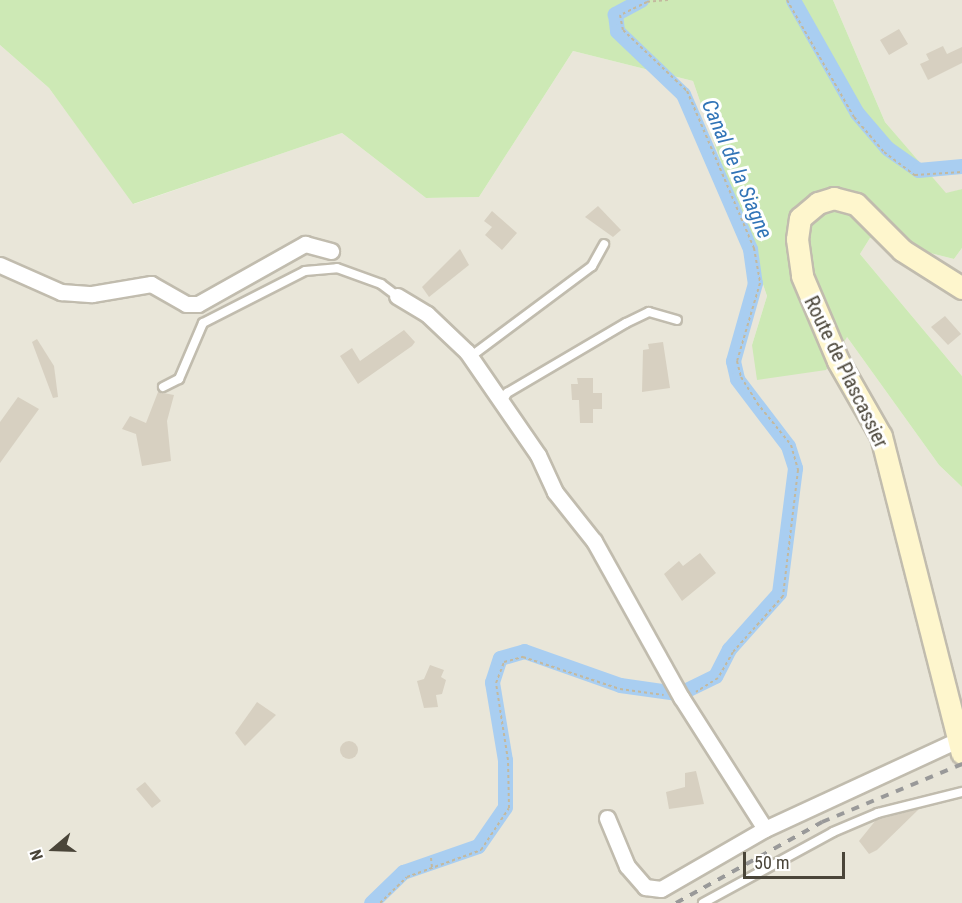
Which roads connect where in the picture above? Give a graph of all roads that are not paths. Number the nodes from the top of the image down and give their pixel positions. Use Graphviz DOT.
graph roads {
  1 [pos="603,244"];
  2 [pos="331,251"];
  3 [pos="0,265"];
  4 [pos="962,288"];
  5 [pos="397,296"];
  6 [pos="677,320"];
  7 [pos="470,357"];
  8 [pos="163,387"];
  9 [pos="501,405"];
  10 [pos="960,747"];
  11 [pos="962,792"];
  12 [pos="607,818"];
  13 [pos="765,829"];
  14 [pos="703,903"];
  1 -- 7 [label="lane"];
  2 -- 3 [label="street"];
  4 -- 10 [label="street, Route de Plascassier"];
  5 -- 7 [label="street"];
  5 -- 8 [label="lane"];
  6 -- 9 [label="lane"];
  7 -- 9 [label="street"];
  9 -- 13 [label="street"];
  10 -- 13 [label="street"];
  11 -- 14 [label="lane"];
  12 -- 13 [label="street"];
}
